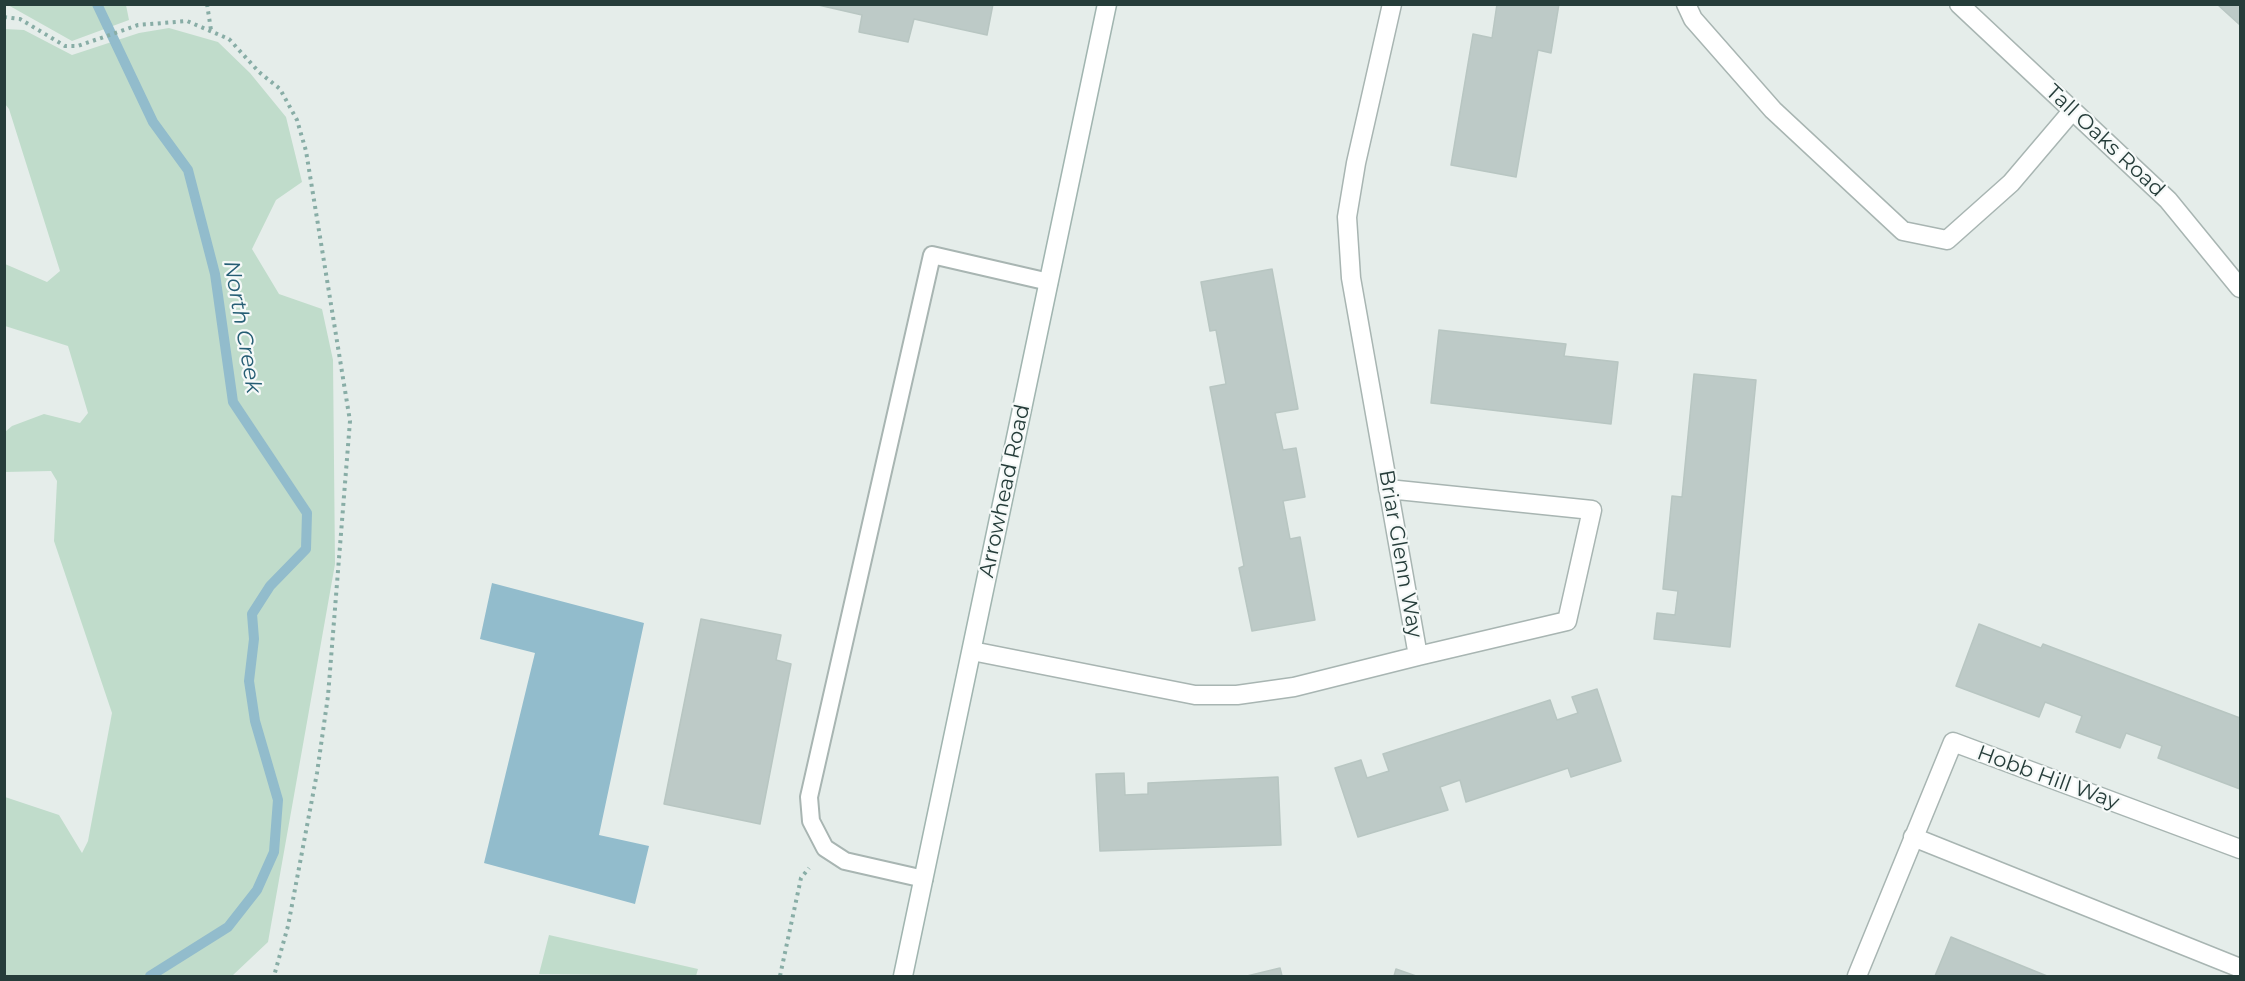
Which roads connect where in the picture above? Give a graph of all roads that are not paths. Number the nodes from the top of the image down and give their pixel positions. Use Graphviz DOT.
graph roads {
  1 [pos="1107,4"];
  2 [pos="1392,4"];
  3 [pos="1686,4"];
  4 [pos="1959,4"];
  5 [pos="2073,110"];
  6 [pos="1049,282"];
  7 [pos="2241,288"];
  8 [pos="1388,489"];
  9 [pos="972,651"];
  10 [pos="1418,656"];
  11 [pos="1913,837"];
  12 [pos="2241,849"];
  13 [pos="924,879"];
  14 [pos="2241,968"];
  15 [pos="903,976"];
  16 [pos="1857,976"];
  1 -- 6 [label="street, Arrowhead Road"];
  2 -- 8 [label="street, Briar Glenn Way"];
  3 -- 5 [label="street"];
  4 -- 5 [label="street, Tall Oaks Road"];
  5 -- 7 [label="street, Tall Oaks Road"];
  6 -- 9 [label="street, Arrowhead Road"];
  6 -- 13 [label="lane"];
  8 -- 10 [label="street, Briar Glenn Way"];
  8 -- 10 [label="street"];
  9 -- 10 [label="street, Briar Glenn Way"];
  9 -- 13 [label="street, Arrowhead Road"];
  11 -- 12 [label="street, Hobb Hill Way"];
  11 -- 14 [label="street"];
  11 -- 16 [label="street, Hobb Hill Way"];
  13 -- 15 [label="street, Arrowhead Road"];
}
